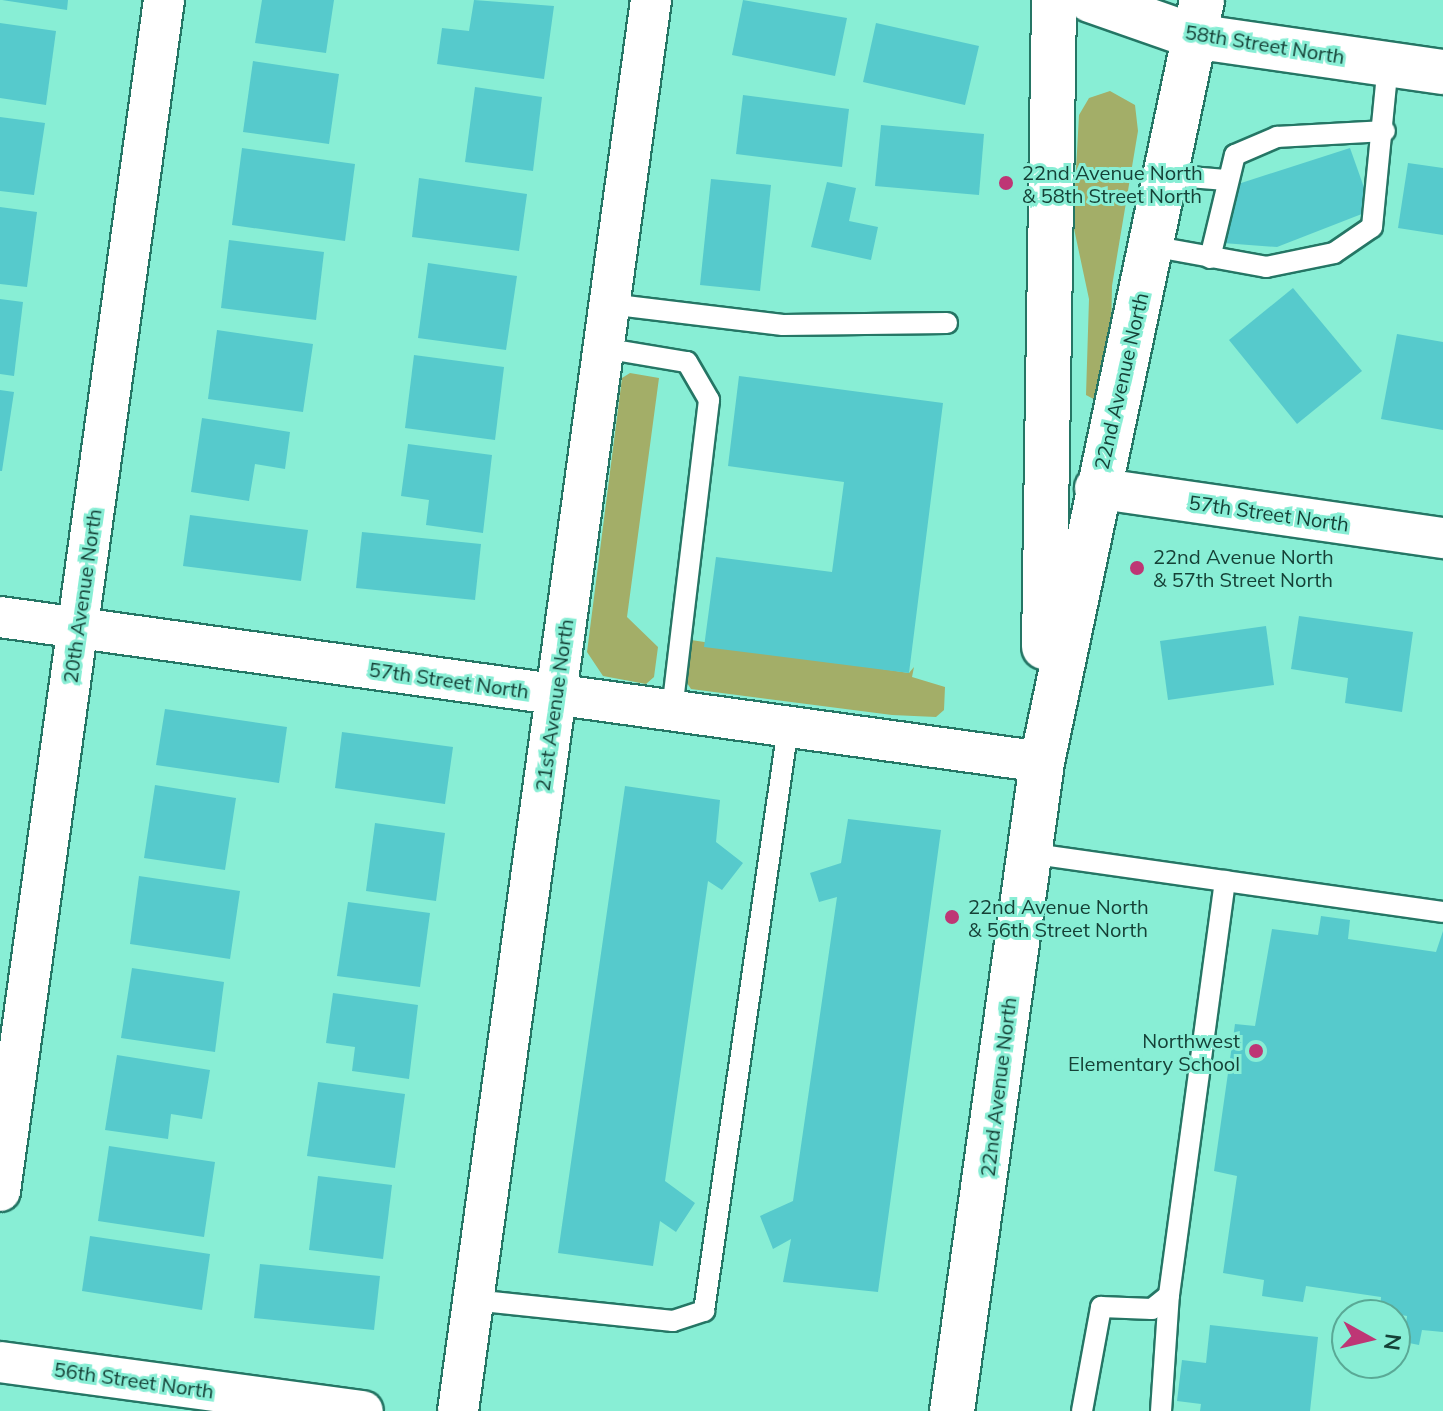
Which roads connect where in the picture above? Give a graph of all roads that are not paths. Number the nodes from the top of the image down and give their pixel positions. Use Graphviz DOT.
graph roads {
  1 [pos="164,0"];
  2 [pos="651,0"];
  3 [pos="1054,0"];
  4 [pos="1090,0"];
  5 [pos="1198,18"];
  6 [pos="1388,64"];
  7 [pos="1443,72"];
  8 [pos="1385,131"];
  9 [pos="1165,175"];
  10 [pos="1226,180"];
  11 [pos="1151,246"];
  12 [pos="1210,258"];
  13 [pos="609,304"];
  14 [pos="947,323"];
  15 [pos="603,348"];
  16 [pos="1095,488"];
  17 [pos="1443,538"];
  18 [pos="0,617"];
  19 [pos="78,628"];
  20 [pos="556,695"];
  21 [pos="672,711"];
  22 [pos="788,727"];
  23 [pos="1042,762"];
  24 [pos="1028,853"];
  25 [pos="1225,881"];
  26 [pos="1443,912"];
  27 [pos="0,1191"];
  28 [pos="1169,1295"];
  29 [pos="473,1300"];
  30 [pos="0,1362"];
  31 [pos="363,1411"];
  32 [pos="458,1411"];
  33 [pos="952,1411"];
  34 [pos="1082,1411"];
  35 [pos="1161,1411"];
  1 -- 19 [label="street, 20th Avenue North"];
  2 -- 13 [label="street, 21st Avenue North"];
  3 -- 23 [label="main road, 22nd Avenue North"];
  4 -- 5 [label="main road, 58th Street North"];
  5 -- 6 [label="main road, 58th Street North"];
  5 -- 9 [label="main road, 22nd Avenue North"];
  6 -- 7 [label="main road, 58th Street North"];
  6 -- 8 [label="lane"];
  8 -- 10 [label="lane"];
  8 -- 12 [label="lane"];
  9 -- 10 [label="lane"];
  9 -- 11 [label="main road, 22nd Avenue North"];
  10 -- 12 [label="lane"];
  11 -- 12 [label="lane"];
  11 -- 16 [label="main road, 22nd Avenue North"];
  13 -- 14 [label="lane"];
  13 -- 15 [label="street, 21st Avenue North"];
  15 -- 20 [label="street, 21st Avenue North"];
  15 -- 21 [label="lane"];
  16 -- 17 [label="street, 57th Street North"];
  16 -- 23 [label="main road, 22nd Avenue North"];
  18 -- 19 [label="street, 57th Street North"];
  19 -- 20 [label="street, 57th Street North"];
  19 -- 27 [label="street, 20th Avenue North"];
  20 -- 21 [label="street, 57th Street North"];
  20 -- 29 [label="street, 21st Avenue North"];
  21 -- 22 [label="street, 57th Street North"];
  22 -- 23 [label="street, 57th Street North"];
  22 -- 29 [label="lane"];
  23 -- 24 [label="main road, 22nd Avenue North"];
  24 -- 25 [label="lane"];
  24 -- 33 [label="main road, 22nd Avenue North"];
  25 -- 26 [label="lane"];
  25 -- 28 [label="lane"];
  28 -- 34 [label="lane"];
  28 -- 35 [label="lane"];
  29 -- 32 [label="street, 21st Avenue North"];
  30 -- 31 [label="street, 56th Street North"];
}
